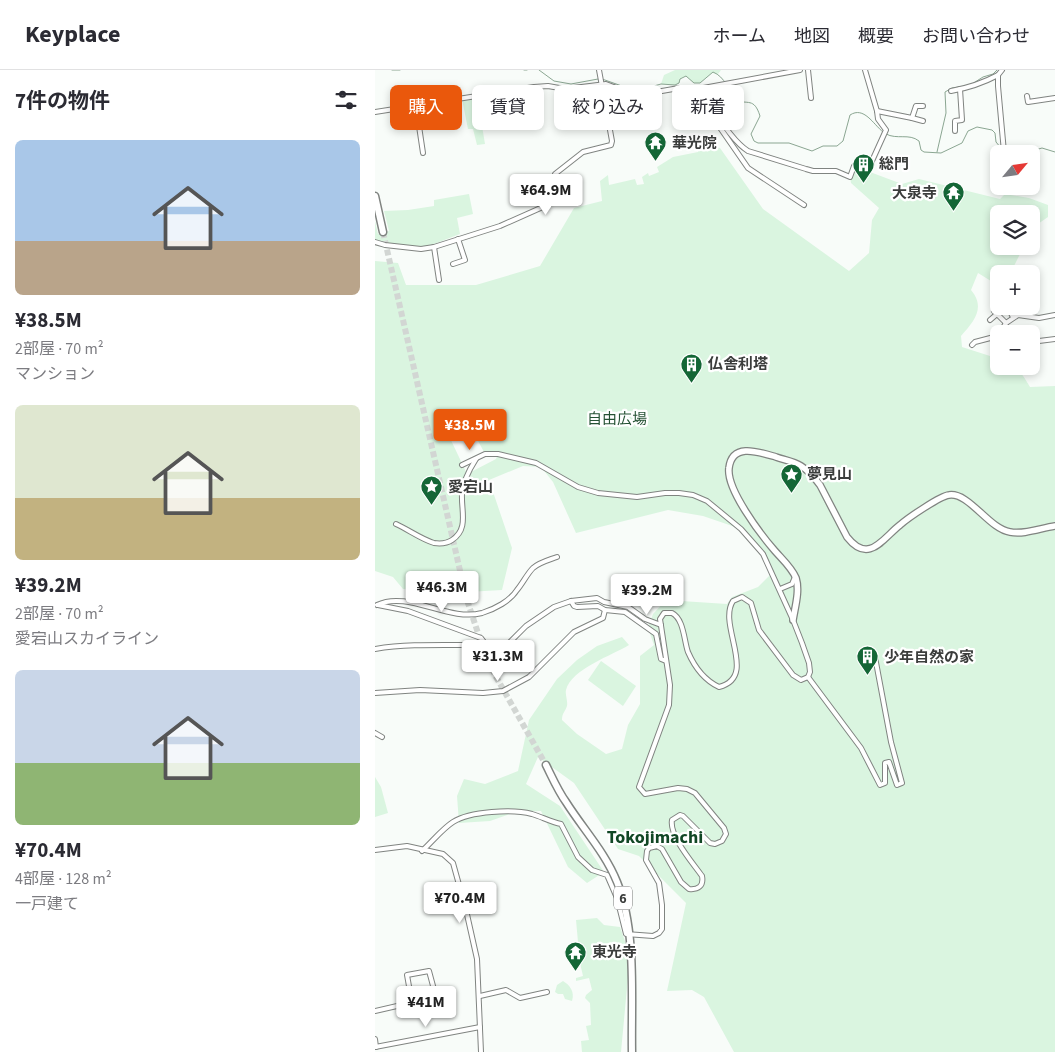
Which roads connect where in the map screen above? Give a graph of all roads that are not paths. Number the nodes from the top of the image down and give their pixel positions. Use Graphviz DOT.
graph roads {
  1 [pos="599,70"];
  2 [pos="800,70"];
  3 [pos="808,70"];
  4 [pos="865,70"];
  5 [pos="1002,70"];
  6 [pos="998,74"];
  7 [pos="602,84"];
  8 [pos="592,85"];
  9 [pos="719,85"];
  10 [pos="554,87"];
  11 [pos="672,89"];
  12 [pos="960,90"];
  13 [pos="951,91"];
  14 [pos="1027,96"];
  15 [pos="811,98"];
  16 [pos="1055,98"];
  17 [pos="462,99"];
  18 [pos="923,106"];
  19 [pos="390,110"];
  20 [pos="877,111"];
  21 [pos="375,112"];
  22 [pos="912,118"];
  23 [pos="923,121"];
  24 [pos="420,130"];
  25 [pos="722,130"];
  26 [pos="728,130"];
  27 [pos="955,131"];
  28 [pos="1003,145"];
  29 [pos="423,154"];
  30 [pos="375,196"];
  31 [pos="804,205"];
  32 [pos="383,232"];
  33 [pos="458,239"];
  34 [pos="375,242"];
  35 [pos="434,247"];
  36 [pos="453,264"];
  37 [pos="439,280"];
  38 [pos="1055,316"];
  39 [pos="1013,317"];
  40 [pos="990,320"];
  41 [pos="1005,323"];
  42 [pos="990,338"];
  43 [pos="1055,339"];
  44 [pos="1040,341"];
  45 [pos="972,345"];
  46 [pos="476,459"];
  47 [pos="463,465"];
  48 [pos="396,524"];
  49 [pos="1055,526"];
  50 [pos="557,557"];
  51 [pos="795,577"];
  52 [pos="779,588"];
  53 [pos="571,601"];
  54 [pos="376,605"];
  55 [pos="605,610"];
  56 [pos="793,620"];
  57 [pos="661,624"];
  58 [pos="375,649"];
  59 [pos="483,649"];
  60 [pos="875,657"];
  61 [pos="666,661"];
  62 [pos="808,677"];
  63 [pos="375,693"];
  64 [pos="375,733"];
  65 [pos="382,737"];
  66 [pos="546,765"];
  67 [pos="375,850"];
  68 [pos="422,851"];
  69 [pos="630,935"];
  70 [pos="547,992"];
  71 [pos="480,996"];
  72 [pos="412,1003"];
  73 [pos="375,1011"];
  74 [pos="480,1027"];
  75 [pos="375,1039"];
  76 [pos="376,1047"];
  77 [pos="481,1052"];
  78 [pos="632,1052"];
  1 -- 7 [label="street"];
  2 -- 9 [label="street"];
  3 -- 15 [label="street"];
  4 -- 20 [label="street"];
  5 -- 6 [label="street"];
  6 -- 12 [label="street"];
  6 -- 28 [label="street"];
  7 -- 8 [label="street"];
  7 -- 11 [label="street"];
  7 -- 33 [label="street"];
  10 -- 17 [label="street"];
  12 -- 13 [label="street"];
  12 -- 27 [label="street"];
  14 -- 16 [label="street"];
  18 -- 22 [label="street"];
  19 -- 21 [label="street"];
  20 -- 22 [label="street"];
  20 -- 26 [label="street"];
  22 -- 23 [label="street"];
  24 -- 29 [label="street"];
  25 -- 31 [label="street"];
  30 -- 32 [label="main road"];
  33 -- 35 [label="street"];
  33 -- 36 [label="street"];
  34 -- 35 [label="street"];
  35 -- 37 [label="street"];
  38 -- 39 [label="street"];
  39 -- 41 [label="street"];
  40 -- 41 [label="street"];
  42 -- 45 [label="street"];
  43 -- 44 [label="street"];
  46 -- 47 [label="street"];
  46 -- 48 [label="street"];
  46 -- 52 [label="street"];
  49 -- 51 [label="main road"];
  50 -- 54 [label="street"];
  51 -- 52 [label="street"];
  51 -- 56 [label="main road"];
  52 -- 56 [label="street"];
  53 -- 55 [label="street"];
  53 -- 57 [label="street"];
  53 -- 59 [label="street"];
  54 -- 59 [label="street"];
  55 -- 61 [label="street"];
  55 -- 63 [label="street"];
  56 -- 62 [label="street"];
  57 -- 61 [label="street"];
  57 -- 62 [label="street"];
  58 -- 59 [label="street"];
  60 -- 62 [label="street"];
  61 -- 69 [label="street"];
  64 -- 65 [label="street"];
  66 -- 69 [label="main road, 6"];
  67 -- 68 [label="street"];
  68 -- 69 [label="street"];
  68 -- 71 [label="street"];
  69 -- 78 [label="main road, 6"];
  70 -- 71 [label="street"];
  71 -- 74 [label="street"];
  72 -- 72 [label="street"];
  72 -- 73 [label="street"];
  74 -- 76 [label="street"];
  74 -- 77 [label="street"];
  75 -- 76 [label="street"];
}
